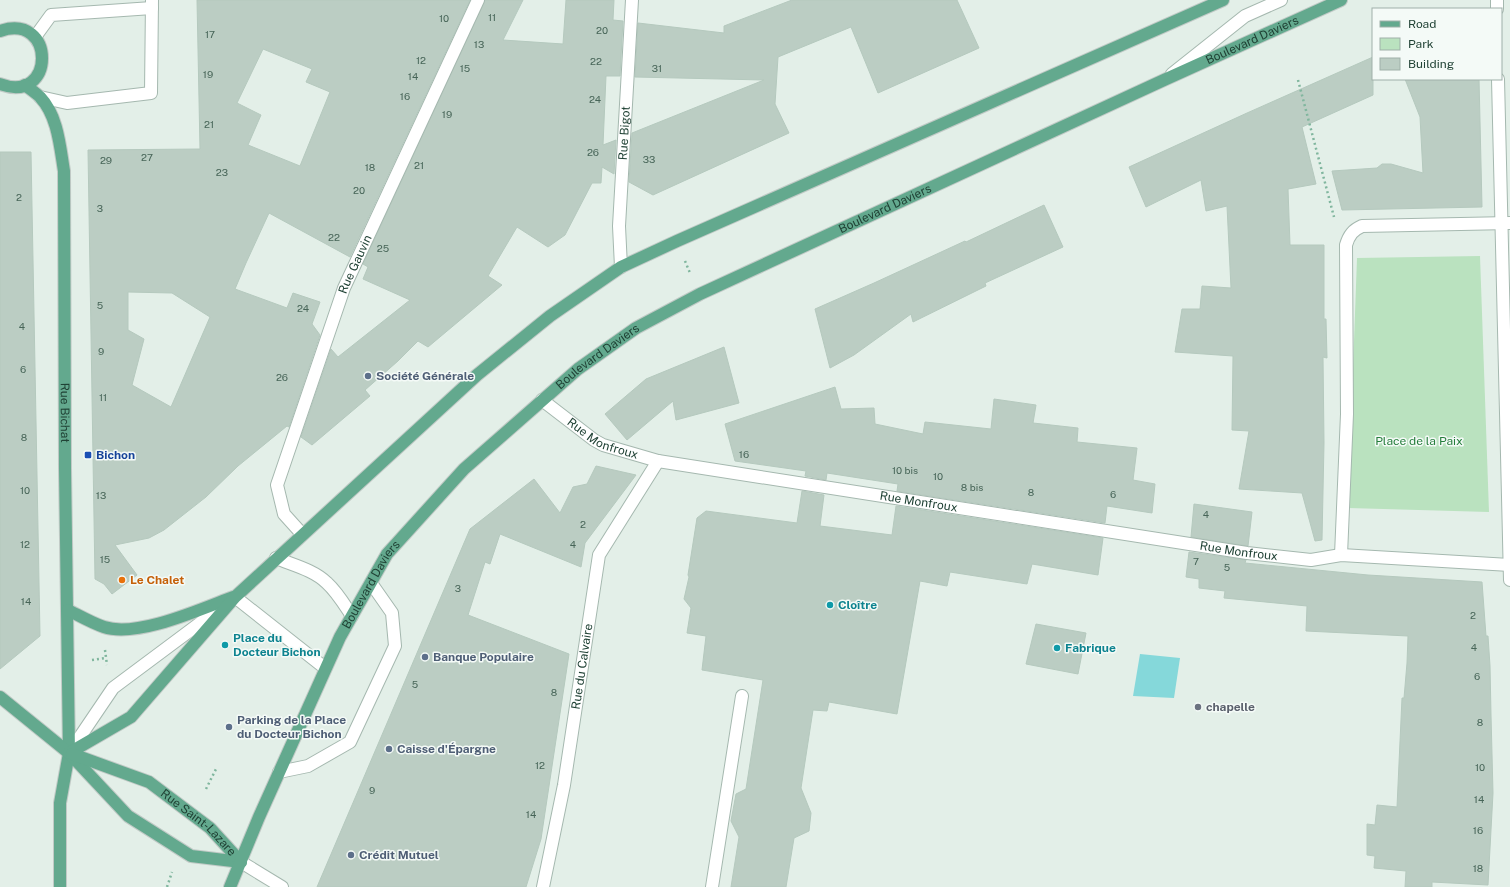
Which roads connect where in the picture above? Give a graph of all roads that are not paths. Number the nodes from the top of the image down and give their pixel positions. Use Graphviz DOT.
graph roads {
  1 [pos="478,0"];
  2 [pos="632,0"];
  3 [pos="1223,0"];
  4 [pos="1281,0"];
  5 [pos="1341,0"];
  6 [pos="152,4"];
  7 [pos="0,31"];
  8 [pos="35,37"];
  9 [pos="1164,80"];
  10 [pos="1498,80"];
  11 [pos="0,84"];
  12 [pos="25,85"];
  13 [pos="40,97"];
  14 [pos="1506,224"];
  15 [pos="621,267"];
  16 [pos="542,400"];
  17 [pos="658,462"];
  18 [pos="302,534"];
  19 [pos="1341,556"];
  20 [pos="276,558"];
  21 [pos="1510,565"];
  22 [pos="1510,580"];
  23 [pos="371,583"];
  24 [pos="235,597"];
  25 [pos="68,610"];
  26 [pos="352,616"];
  27 [pos="325,668"];
  28 [pos="742,696"];
  29 [pos="0,697"];
  30 [pos="69,753"];
  31 [pos="279,772"];
  32 [pos="241,862"];
  33 [pos="60,887"];
  34 [pos="230,887"];
  35 [pos="282,887"];
  36 [pos="543,887"];
  37 [pos="712,887"];
  1 -- 18 [label="street, Rue Gauvin"];
  2 -- 15 [label="street, Rue Bigot"];
  3 -- 15 [label="main road"];
  4 -- 9 [label="street, Boulevard Daviers"];
  5 -- 9 [label="main road, Boulevard Daviers"];
  6 -- 8 [label="street"];
  6 -- 13 [label="street"];
  7 -- 8 [label="main road"];
  8 -- 12 [label="main road"];
  9 -- 16 [label="main road, Boulevard Daviers"];
  10 -- 14 [label="street"];
  11 -- 12 [label="main road"];
  12 -- 13 [label="main road, Rue Bichat"];
  13 -- 25 [label="main road, Rue Bichat"];
  14 -- 19 [label="street"];
  14 -- 21 [label="street"];
  15 -- 18 [label="main road"];
  16 -- 17 [label="street, Rue Monfroux"];
  16 -- 23 [label="main road, Boulevard Daviers"];
  17 -- 19 [label="street, Rue Monfroux"];
  17 -- 36 [label="street, Rue du Calvaire"];
  18 -- 20 [label="main road"];
  19 -- 21 [label="street"];
  20 -- 24 [label="main road"];
  20 -- 26 [label="street"];
  21 -- 22 [label="street"];
  23 -- 26 [label="main road, Boulevard Daviers"];
  23 -- 31 [label="street"];
  24 -- 25 [label="main road"];
  24 -- 27 [label="street"];
  24 -- 30 [label="main road"];
  24 -- 30 [label="street"];
  25 -- 30 [label="main road, Rue Bichat"];
  26 -- 27 [label="main road, Boulevard Daviers"];
  27 -- 31 [label="main road, Boulevard Daviers"];
  28 -- 37 [label="street"];
  29 -- 30 [label="main road, Rue Saint-Lazare"];
  30 -- 32 [label="main road, Rue Saint-Lazare"];
  30 -- 32 [label="main road, Rue Saint-Lazare"];
  30 -- 33 [label="main road, Rue Bichat"];
  31 -- 32 [label="main road, Boulevard Daviers"];
  32 -- 34 [label="main road, Boulevard Daviers"];
  32 -- 35 [label="street"];
}
